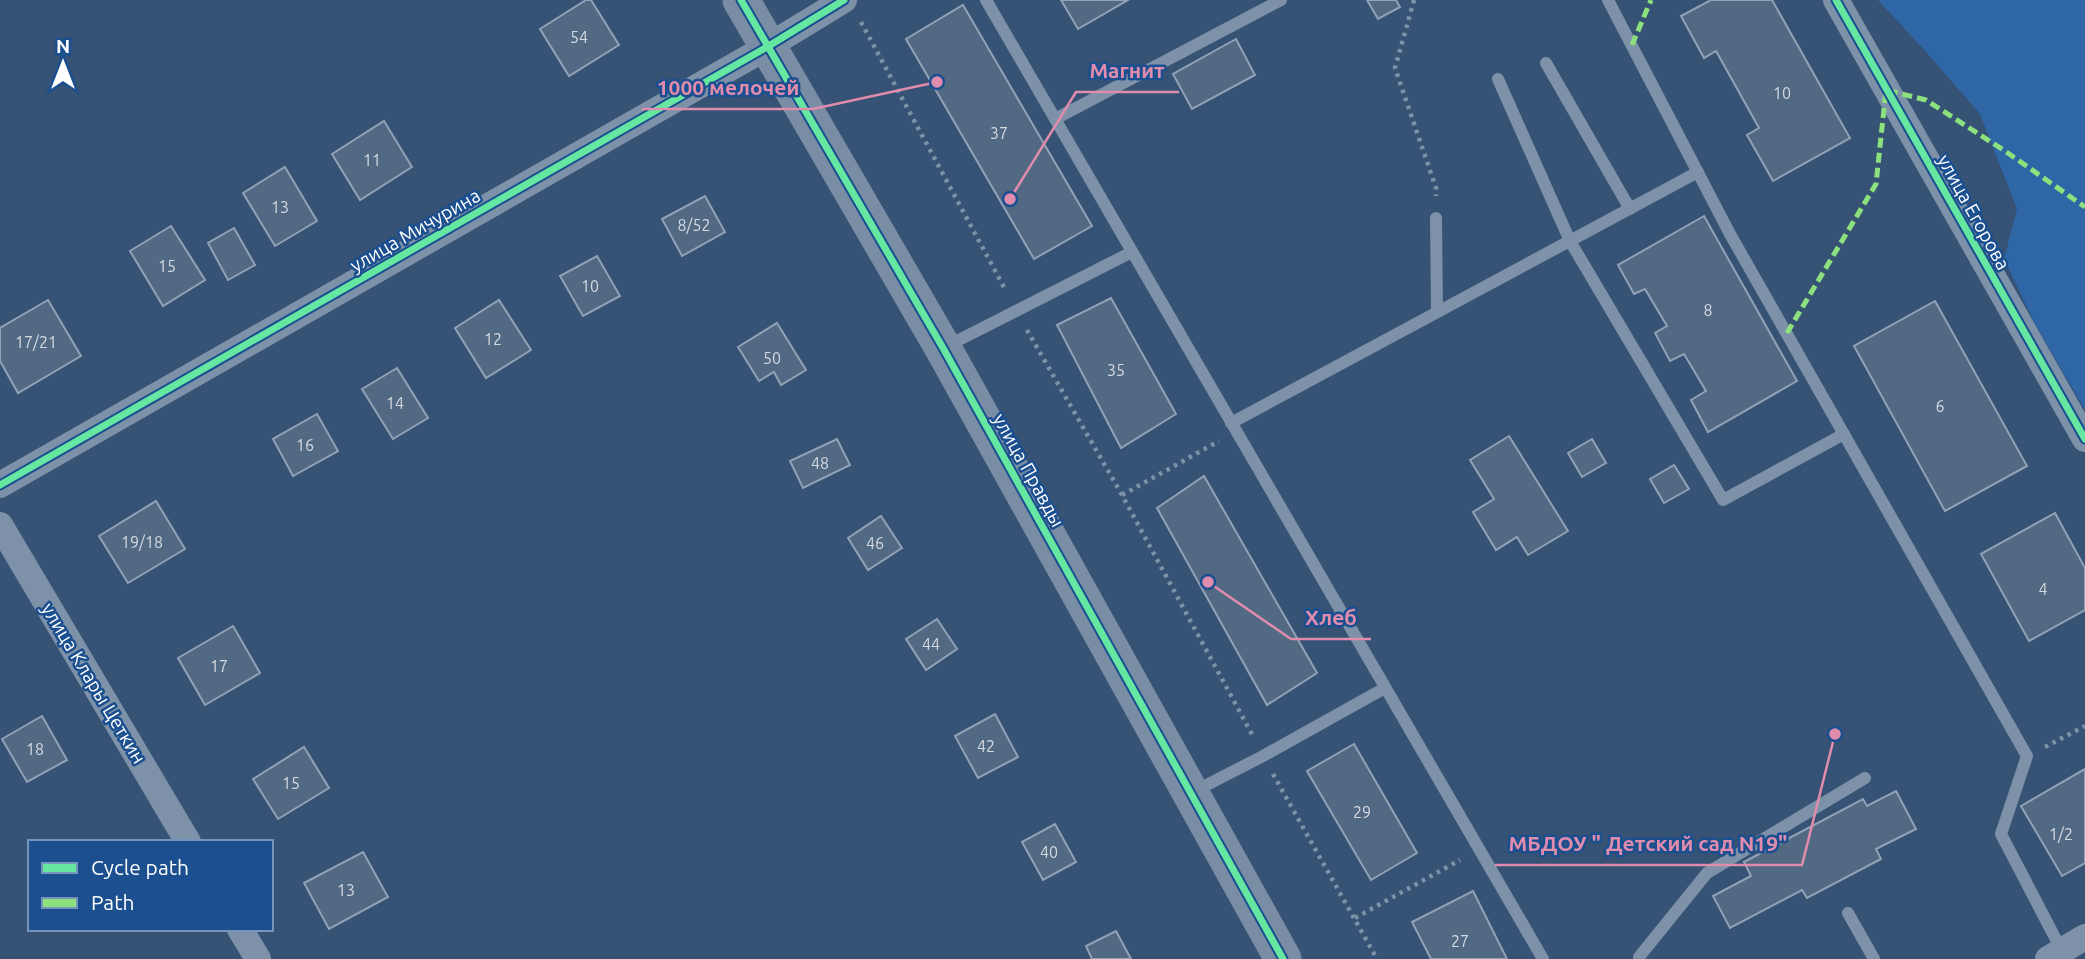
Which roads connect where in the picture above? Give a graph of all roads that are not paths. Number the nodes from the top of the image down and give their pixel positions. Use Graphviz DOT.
graph roads {
  1 [pos="741,0"];
  2 [pos="986,0"];
  3 [pos="1282,0"];
  4 [pos="1608,0"];
  5 [pos="1836,0"];
  6 [pos="850,6"];
  7 [pos="767,47"];
  8 [pos="1546,63"];
  9 [pos="1498,79"];
  10 [pos="1055,119"];
  11 [pos="1698,172"];
  12 [pos="1630,209"];
  13 [pos="1436,218"];
  14 [pos="1570,241"];
  15 [pos="1132,252"];
  16 [pos="1437,312"];
  17 [pos="943,348"];
  18 [pos="1234,427"];
  19 [pos="1844,434"];
  20 [pos="2085,439"];
  21 [pos="0,485"];
  22 [pos="0,524"];
  23 [pos="1385,688"];
  24 [pos="1865,778"];
  25 [pos="1191,793"];
  26 [pos="187,840"];
  27 [pos="1848,913"];
  28 [pos="241,931"];
  29 [pos="2085,937"];
  30 [pos="2055,955"];
  31 [pos="1638,958"];
  32 [pos="258,959"];
  33 [pos="1283,959"];
  34 [pos="1543,959"];
  35 [pos="1874,959"];
  1 -- 7 [label="street, улица Правды"];
  2 -- 10 [label="lane"];
  3 -- 10 [label="lane"];
  4 -- 11 [label="lane"];
  5 -- 20 [label="street, улица Егорова"];
  6 -- 7 [label="street, улица Мичурина"];
  7 -- 17 [label="street, улица Правды"];
  7 -- 21 [label="street, улица Мичурина"];
  8 -- 12 [label="lane"];
  9 -- 14 [label="lane"];
  10 -- 15 [label="lane"];
  11 -- 12 [label="lane"];
  11 -- 19 [label="lane"];
  12 -- 14 [label="lane"];
  13 -- 16 [label="lane"];
  14 -- 16 [label="lane"];
  14 -- 19 [label="lane"];
  15 -- 17 [label="lane"];
  15 -- 18 [label="lane"];
  16 -- 18 [label="lane"];
  17 -- 25 [label="street, улица Правды"];
  18 -- 23 [label="lane"];
  19 -- 30 [label="lane"];
  22 -- 26 [label="street, улица Клары Цеткин"];
  23 -- 25 [label="lane"];
  23 -- 34 [label="lane"];
  24 -- 31 [label="lane"];
  25 -- 33 [label="street, улица Правды"];
  27 -- 35 [label="lane"];
  28 -- 32 [label="street"];
  29 -- 30 [label="street"];
}
